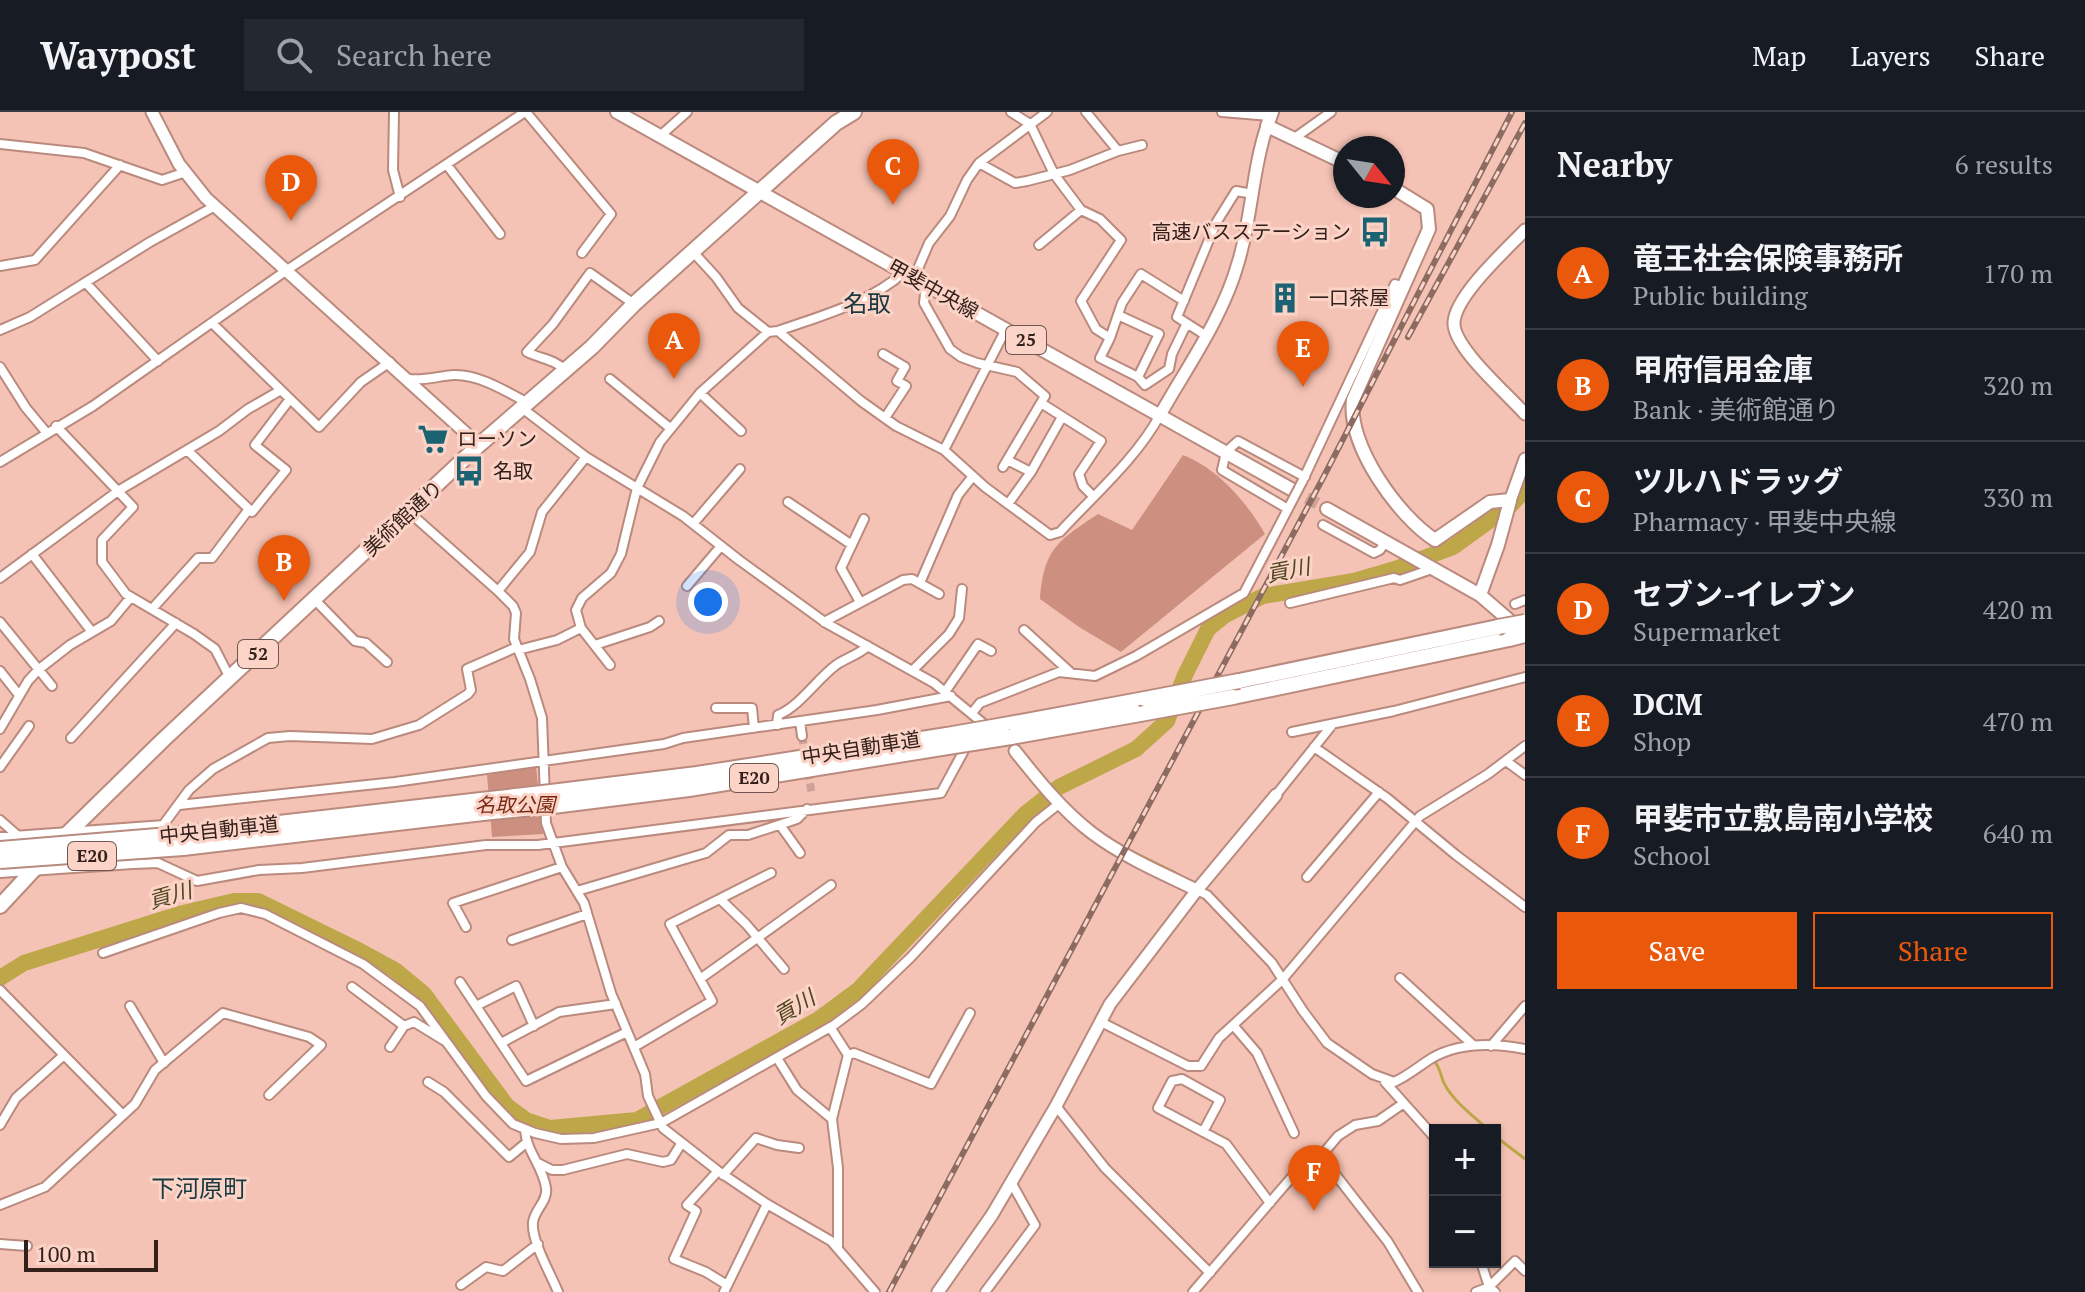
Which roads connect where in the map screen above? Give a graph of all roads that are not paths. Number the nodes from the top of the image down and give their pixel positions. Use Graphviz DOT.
graph roads {
  1 [pos="394,112"];
  2 [pos="526,112"];
  3 [pos="617,112"];
  4 [pos="687,112"];
  5 [pos="854,112"];
  6 [pos="1011,112"];
  7 [pos="1047,112"];
  8 [pos="1086,112"];
  9 [pos="1222,112"];
  10 [pos="1331,112"];
  11 [pos="156,114"];
  12 [pos="1270,118"];
  13 [pos="1030,124"];
  14 [pos="660,136"];
  15 [pos="1296,137"];
  16 [pos="0,144"];
  17 [pos="1142,145"];
  18 [pos="1118,151"];
  19 [pos="1333,157"];
  20 [pos="979,163"];
  21 [pos="120,165"];
  22 [pos="447,165"];
  23 [pos="186,172"];
  24 [pos="1054,174"];
  25 [pos="760,193"];
  26 [pos="1253,194"];
  27 [pos="1405,194"];
  28 [pos="400,197"];
  29 [pos="215,206"];
  30 [pos="1081,210"];
  31 [pos="1525,230"];
  32 [pos="500,234"];
  33 [pos="1039,245"];
  34 [pos="582,253"];
  35 [pos="694,253"];
  36 [pos="0,266"];
  37 [pos="287,270"];
  38 [pos="915,278"];
  39 [pos="86,283"];
  40 [pos="1403,287"];
  41 [pos="1184,301"];
  42 [pos="634,304"];
  43 [pos="1118,315"];
  44 [pos="213,324"];
  45 [pos="1186,325"];
  46 [pos="1006,329"];
  47 [pos="0,330"];
  48 [pos="778,331"];
  49 [pos="768,332"];
  50 [pos="1205,335"];
  51 [pos="1110,338"];
  52 [pos="883,354"];
  53 [pos="158,361"];
  54 [pos="390,362"];
  55 [pos="989,365"];
  56 [pos="0,367"];
  57 [pos="565,370"];
  58 [pos="1138,377"];
  59 [pos="408,379"];
  60 [pos="610,379"];
  61 [pos="281,390"];
  62 [pos="700,393"];
  63 [pos="290,399"];
  64 [pos="1041,403"];
  65 [pos="525,406"];
  66 [pos="1525,414"];
  67 [pos="1160,415"];
  68 [pos="1062,417"];
  69 [pos="885,418"];
  70 [pos="56,426"];
  71 [pos="670,428"];
  72 [pos="741,431"];
  73 [pos="46,432"];
  74 [pos="479,445"];
  75 [pos="187,450"];
  76 [pos="944,450"];
  77 [pos="1226,452"];
  78 [pos="586,457"];
  79 [pos="1525,459"];
  80 [pos="0,462"];
  81 [pos="740,469"];
  82 [pos="1031,472"];
  83 [pos="973,476"];
  84 [pos="1299,483"];
  85 [pos="637,488"];
  86 [pos="118,491"];
  87 [pos="1093,496"];
  88 [pos="1510,500"];
  89 [pos="788,502"];
  90 [pos="1008,504"];
  91 [pos="1289,507"];
  92 [pos="249,509"];
  93 [pos="1327,509"];
  94 [pos="409,512"];
  95 [pos="864,519"];
  96 [pos="693,524"];
  97 [pos="1323,525"];
  98 [pos="1387,543"];
  99 [pos="852,545"];
  100 [pos="721,546"];
  101 [pos="32,554"];
  102 [pos="1433,568"];
  103 [pos="0,578"];
  104 [pos="920,583"];
  105 [pos="687,586"];
  106 [pos="962,589"];
  107 [pos="498,591"];
  108 [pos="939,594"];
  109 [pos="1480,595"];
  110 [pos="131,597"];
  111 [pos="315,600"];
  112 [pos="1525,600"];
  113 [pos="860,602"];
  114 [pos="1290,603"];
  115 [pos="1515,604"];
  116 [pos="152,609"];
  117 [pos="659,621"];
  118 [pos="0,622"];
  119 [pos="824,622"];
  120 [pos="1525,622"];
  121 [pos="176,623"];
  122 [pos="581,628"];
  123 [pos="1024,630"];
  124 [pos="92,632"];
  125 [pos="1504,633"];
  126 [pos="1525,635"];
  127 [pos="595,645"];
  128 [pos="868,646"];
  129 [pos="517,648"];
  130 [pos="991,651"];
  131 [pos="387,662"];
  132 [pos="610,665"];
  133 [pos="38,670"];
  134 [pos="0,671"];
  135 [pos="912,671"];
  136 [pos="1072,673"];
  137 [pos="1525,677"];
  138 [pos="231,679"];
  139 [pos="52,686"];
  140 [pos="948,694"];
  141 [pos="19,695"];
  142 [pos="1142,706"];
  143 [pos="716,708"];
  144 [pos="975,716"];
  145 [pos="800,721"];
  146 [pos="1333,724"];
  147 [pos="777,725"];
  148 [pos="29,726"];
  149 [pos="754,728"];
  150 [pos="0,729"];
  151 [pos="1292,732"];
  152 [pos="802,736"];
  153 [pos="71,738"];
  154 [pos="1010,738"];
  155 [pos="1525,746"];
  156 [pos="1314,747"];
  157 [pos="543,760"];
  158 [pos="1506,761"];
  159 [pos="0,767"];
  160 [pos="1525,775"];
  161 [pos="1379,792"];
  162 [pos="812,795"];
  163 [pos="1276,795"];
  164 [pos="1058,801"];
  165 [pos="179,805"];
  166 [pos="810,808"];
  167 [pos="0,820"];
  168 [pos="1416,821"];
  169 [pos="164,825"];
  170 [pos="780,825"];
  171 [pos="67,834"];
  172 [pos="19,836"];
  173 [pos="0,837"];
  174 [pos="182,841"];
  175 [pos="553,843"];
  176 [pos="0,849"];
  177 [pos="800,853"];
  178 [pos="0,861"];
  179 [pos="133,864"];
  180 [pos="562,867"];
  181 [pos="33,871"];
  182 [pos="0,873"];
  183 [pos="771,873"];
  184 [pos="1307,877"];
  185 [pos="831,885"];
  186 [pos="1197,890"];
  187 [pos="577,891"];
  188 [pos="720,899"];
  189 [pos="0,906"];
  190 [pos="1525,907"];
  191 [pos="587,914"];
  192 [pos="466,927"];
  193 [pos="758,937"];
  194 [pos="512,940"];
  195 [pos="103,953"];
  196 [pos="784,969"];
  197 [pos="1400,978"];
  198 [pos="700,979"];
  199 [pos="1282,980"];
  200 [pos="460,982"];
  201 [pos="352,987"];
  202 [pos="0,990"];
  203 [pos="616,1004"];
  204 [pos="130,1006"];
  205 [pos="476,1006"];
  206 [pos="1525,1006"];
  207 [pos="970,1013"];
  208 [pos="1101,1022"];
  209 [pos="1233,1025"];
  210 [pos="404,1026"];
  211 [pos="534,1026"];
  212 [pos="830,1027"];
  213 [pos="627,1032"];
  214 [pos="501,1043"];
  215 [pos="449,1044"];
  216 [pos="1473,1045"];
  217 [pos="1491,1046"];
  218 [pos="390,1047"];
  219 [pos="634,1047"];
  220 [pos="1525,1049"];
  221 [pos="64,1055"];
  222 [pos="848,1055"];
  223 [pos="777,1058"];
  224 [pos="164,1063"];
  225 [pos="1383,1081"];
  226 [pos="428,1082"];
  227 [pos="269,1095"];
  228 [pos="1404,1103"];
  229 [pos="1056,1106"];
  230 [pos="123,1115"];
  231 [pos="832,1119"];
  232 [pos="660,1121"];
  233 [pos="0,1125"];
  234 [pos="525,1130"];
  235 [pos="1429,1131"];
  236 [pos="1203,1132"];
  237 [pos="1294,1133"];
  238 [pos="526,1143"];
  239 [pos="681,1144"];
  240 [pos="799,1148"];
  241 [pos="1321,1156"];
  242 [pos="537,1163"];
  243 [pos="720,1173"];
  244 [pos="1011,1182"];
  245 [pos="1270,1203"];
  246 [pos="767,1204"];
  247 [pos="0,1205"];
  248 [pos="0,1244"];
  249 [pos="538,1244"];
  250 [pos="27,1246"];
  251 [pos="838,1248"];
  252 [pos="1483,1268"];
  253 [pos="1525,1271"];
  254 [pos="1210,1273"];
  255 [pos="461,1285"];
  256 [pos="726,1289"];
  257 [pos="1492,1290"];
  258 [pos="558,1292"];
  259 [pos="875,1292"];
  260 [pos="938,1292"];
  261 [pos="985,1292"];
  262 [pos="1193,1292"];
  263 [pos="1418,1292"];
  264 [pos="1476,1292"];
  1 -- 28 [label="street"];
  2 -- 22 [label="street"];
  2 -- 34 [label="street"];
  3 -- 14 [label="main road, 甲斐中央線 / 25"];
  4 -- 14 [label="street"];
  5 -- 25 [label="highway, 美術館通り / 52"];
  6 -- 13 [label="street"];
  7 -- 13 [label="street"];
  8 -- 18 [label="street"];
  9 -- 12 [label="street"];
  10 -- 15 [label="street"];
  11 -- 23 [label="street"];
  12 -- 15 [label="main road"];
  12 -- 26 [label="street"];
  13 -- 20 [label="street"];
  13 -- 24 [label="street"];
  14 -- 25 [label="main road, 甲斐中央線 / 25"];
  15 -- 19 [label="main road"];
  16 -- 21 [label="street"];
  17 -- 18 [label="street"];
  18 -- 24 [label="street"];
  20 -- 24 [label="street"];
  20 -- 38 [label="street"];
  21 -- 23 [label="street"];
  21 -- 36 [label="street"];
  22 -- 28 [label="street"];
  22 -- 32 [label="street"];
  23 -- 29 [label="street"];
  24 -- 30 [label="street"];
  25 -- 35 [label="highway, 美術館通り / 52"];
  25 -- 38 [label="main road, 甲斐中央線 / 25"];
  26 -- 41 [label="street"];
  26 -- 50 [label="street"];
  27 -- 40 [label="main road"];
  28 -- 37 [label="street"];
  29 -- 37 [label="street"];
  29 -- 39 [label="street"];
  30 -- 33 [label="street"];
  30 -- 51 [label="street"];
  31 -- 66 [label="street"];
  35 -- 42 [label="highway, 美術館通り / 52"];
  35 -- 49 [label="street"];
  37 -- 44 [label="street"];
  37 -- 54 [label="street"];
  38 -- 46 [label="main road, 甲斐中央線 / 25"];
  38 -- 48 [label="street"];
  38 -- 55 [label="street"];
  39 -- 47 [label="street"];
  39 -- 53 [label="street"];
  40 -- 84 [label="street"];
  40 -- 88 [label="main road"];
  41 -- 43 [label="street"];
  41 -- 45 [label="street"];
  42 -- 57 [label="highway, 美術館通り / 52"];
  42 -- 57 [label="street"];
  43 -- 51 [label="street"];
  43 -- 58 [label="street"];
  44 -- 53 [label="street"];
  44 -- 61 [label="street"];
  45 -- 50 [label="street"];
  45 -- 58 [label="street"];
  46 -- 55 [label="street"];
  46 -- 67 [label="main road, 甲斐中央線 / 25"];
  48 -- 49 [label="street"];
  48 -- 69 [label="street"];
  49 -- 62 [label="street"];
  50 -- 67 [label="street"];
  51 -- 58 [label="street"];
  52 -- 69 [label="street"];
  53 -- 70 [label="street"];
  54 -- 59 [label="street"];
  54 -- 63 [label="street"];
  55 -- 64 [label="street"];
  55 -- 76 [label="street"];
  56 -- 73 [label="street"];
  57 -- 65 [label="highway, 美術館通り / 52"];
  59 -- 65 [label="street"];
  59 -- 74 [label="street"];
  60 -- 71 [label="street"];
  61 -- 63 [label="street"];
  61 -- 75 [label="street"];
  62 -- 71 [label="street"];
  62 -- 72 [label="street"];
  63 -- 92 [label="street"];
  64 -- 68 [label="street"];
  64 -- 82 [label="street"];
  65 -- 74 [label="highway, 美術館通り / 52"];
  65 -- 78 [label="street"];
  67 -- 77 [label="main road, 甲斐中央線 / 25"];
  67 -- 87 [label="street"];
  68 -- 82 [label="street"];
  68 -- 87 [label="street"];
  69 -- 76 [label="street"];
  70 -- 73 [label="street"];
  70 -- 86 [label="street"];
  71 -- 85 [label="street"];
  73 -- 80 [label="street"];
  74 -- 94 [label="highway, 美術館通り / 52"];
  75 -- 86 [label="street"];
  75 -- 92 [label="street"];
  76 -- 83 [label="street"];
  77 -- 84 [label="main road, 甲斐中央線 / 25"];
  77 -- 91 [label="street"];
  78 -- 85 [label="street"];
  78 -- 107 [label="street"];
  79 -- 88 [label="street"];
  81 -- 96 [label="street"];
  82 -- 90 [label="street"];
  83 -- 90 [label="street"];
  83 -- 104 [label="street"];
  84 -- 91 [label="street, bridge"];
  85 -- 96 [label="street"];
  85 -- 122 [label="street"];
  86 -- 101 [label="street"];
  86 -- 110 [label="street"];
  87 -- 90 [label="street"];
  88 -- 109 [label="main road"];
  89 -- 99 [label="street"];
  91 -- 136 [label="street"];
  92 -- 116 [label="street"];
  93 -- 98 [label="main road"];
  94 -- 107 [label="street"];
  94 -- 111 [label="highway, 美術館通り / 52"];
  95 -- 99 [label="street"];
  96 -- 100 [label="street"];
  97 -- 98 [label="street"];
  98 -- 102 [label="main road"];
  99 -- 113 [label="street"];
  100 -- 105 [label="street"];
  100 -- 119 [label="street"];
  101 -- 103 [label="street"];
  101 -- 124 [label="street"];
  102 -- 109 [label="main road"];
  102 -- 114 [label="street"];
  104 -- 108 [label="street"];
  104 -- 113 [label="street"];
  106 -- 135 [label="street"];
  107 -- 129 [label="street"];
  109 -- 126 [label="main road"];
  110 -- 116 [label="street"];
  110 -- 124 [label="street"];
  111 -- 131 [label="street"];
  111 -- 138 [label="highway, 美術館通り / 52"];
  112 -- 115 [label="street"];
  113 -- 119 [label="street"];
  116 -- 121 [label="street"];
  117 -- 127 [label="street"];
  118 -- 133 [label="street"];
  119 -- 128 [label="street"];
  120 -- 125 [label="highway, 中央自動車道 / E20, bridge"];
  121 -- 138 [label="street"];
  121 -- 153 [label="street"];
  122 -- 127 [label="street"];
  122 -- 129 [label="street"];
  123 -- 136 [label="street"];
  124 -- 133 [label="street"];
  125 -- 126 [label="highway, 中央自動車道 / E20, bridge"];
  125 -- 142 [label="highway, 中央自動車道 / E20, bridge"];
  125 -- 142 [label="highway, 中央自動車道 / E20, bridge"];
  127 -- 132 [label="street"];
  128 -- 135 [label="street"];
  128 -- 147 [label="street"];
  129 -- 157 [label="street"];
  129 -- 165 [label="street"];
  130 -- 140 [label="street"];
  133 -- 139 [label="street"];
  133 -- 141 [label="street"];
  134 -- 141 [label="street"];
  135 -- 140 [label="street"];
  136 -- 144 [label="street"];
  137 -- 146 [label="street"];
  138 -- 171 [label="highway, 美術館通り / 52"];
  140 -- 144 [label="street"];
  140 -- 145 [label="street"];
  141 -- 150 [label="street"];
  142 -- 154 [label="highway, 中央自動車道 / E20"];
  143 -- 149 [label="street"];
  144 -- 154 [label="street"];
  144 -- 166 [label="street"];
  145 -- 147 [label="street"];
  145 -- 152 [label="street"];
  146 -- 151 [label="street"];
  146 -- 156 [label="street"];
  147 -- 149 [label="street"];
  148 -- 159 [label="street"];
  149 -- 157 [label="street"];
  154 -- 164 [label="street"];
  154 -- 174 [label="highway, 中央自動車道 / E20, bridge"];
  155 -- 158 [label="street"];
  156 -- 161 [label="street"];
  156 -- 163 [label="street"];
  157 -- 165 [label="street"];
  157 -- 175 [label="street"];
  158 -- 160 [label="street"];
  158 -- 168 [label="street"];
  161 -- 168 [label="street"];
  161 -- 184 [label="street"];
  162 -- 166 [label="street"];
  163 -- 186 [label="street"];
  164 -- 186 [label="street"];
  164 -- 212 [label="street"];
  165 -- 169 [label="street"];
  166 -- 170 [label="street"];
  166 -- 175 [label="street"];
  167 -- 172 [label="street"];
  168 -- 190 [label="street"];
  168 -- 199 [label="street"];
  169 -- 171 [label="street"];
  169 -- 179 [label="street"];
  170 -- 177 [label="street"];
  170 -- 187 [label="street"];
  171 -- 172 [label="street"];
  171 -- 181 [label="highway, 美術館通り / 52"];
  172 -- 173 [label="street"];
  174 -- 176 [label="highway, 中央自動車道 / E20, bridge"];
  174 -- 178 [label="highway, 中央自動車道 / E20, bridge"];
  175 -- 179 [label="street"];
  175 -- 180 [label="street"];
  179 -- 181 [label="street"];
  180 -- 187 [label="street"];
  180 -- 192 [label="street"];
  181 -- 182 [label="street"];
  181 -- 189 [label="highway, 美術館通り / 52"];
  183 -- 188 [label="street"];
  185 -- 193 [label="street"];
  186 -- 199 [label="street"];
  186 -- 208 [label="street"];
  187 -- 191 [label="street"];
  188 -- 193 [label="street"];
  188 -- 198 [label="street"];
  191 -- 194 [label="street"];
  191 -- 203 [label="street"];
  193 -- 196 [label="street"];
  193 -- 198 [label="street"];
  195 -- 215 [label="street"];
  197 -- 216 [label="street"];
  198 -- 219 [label="street"];
  199 -- 209 [label="street"];
  199 -- 225 [label="street"];
  200 -- 205 [label="street"];
  201 -- 210 [label="street"];
  202 -- 221 [label="street"];
  203 -- 211 [label="street"];
  203 -- 213 [label="street"];
  204 -- 224 [label="street"];
  205 -- 211 [label="street"];
  205 -- 214 [label="street"];
  206 -- 217 [label="street"];
  207 -- 222 [label="street"];
  208 -- 209 [label="street"];
  208 -- 229 [label="street"];
  209 -- 237 [label="street"];
  210 -- 215 [label="street"];
  210 -- 218 [label="street"];
  211 -- 214 [label="street"];
  212 -- 222 [label="street"];
  212 -- 223 [label="street"];
  213 -- 214 [label="street"];
  213 -- 219 [label="street"];
  215 -- 234 [label="street"];
  216 -- 217 [label="street"];
  216 -- 225 [label="street"];
  217 -- 220 [label="street"];
  219 -- 232 [label="street"];
  221 -- 230 [label="street"];
  221 -- 233 [label="street"];
  222 -- 231 [label="street"];
  223 -- 231 [label="street"];
  223 -- 232 [label="street"];
  224 -- 227 [label="street"];
  224 -- 230 [label="street"];
  225 -- 228 [label="street"];
  226 -- 238 [label="street"];
  228 -- 235 [label="street"];
  228 -- 241 [label="street"];
  229 -- 244 [label="street"];
  229 -- 254 [label="street"];
  230 -- 247 [label="street"];
  231 -- 251 [label="street"];
  232 -- 234 [label="street"];
  232 -- 239 [label="street"];
  234 -- 238 [label="street"];
  236 -- 236 [label="street"];
  236 -- 245 [label="street"];
  238 -- 242 [label="street"];
  239 -- 242 [label="street"];
  239 -- 243 [label="street"];
  240 -- 243 [label="street"];
  241 -- 245 [label="street"];
  241 -- 263 [label="street"];
  242 -- 249 [label="street"];
  243 -- 246 [label="street"];
  243 -- 256 [label="street"];
  244 -- 260 [label="street"];
  244 -- 261 [label="street"];
  245 -- 254 [label="street"];
  246 -- 251 [label="street"];
  246 -- 256 [label="street"];
  248 -- 250 [label="street"];
  249 -- 255 [label="street"];
  249 -- 258 [label="street"];
  251 -- 259 [label="street"];
  252 -- 257 [label="street"];
  253 -- 257 [label="street"];
  254 -- 262 [label="street"];
  257 -- 264 [label="street"];
}
